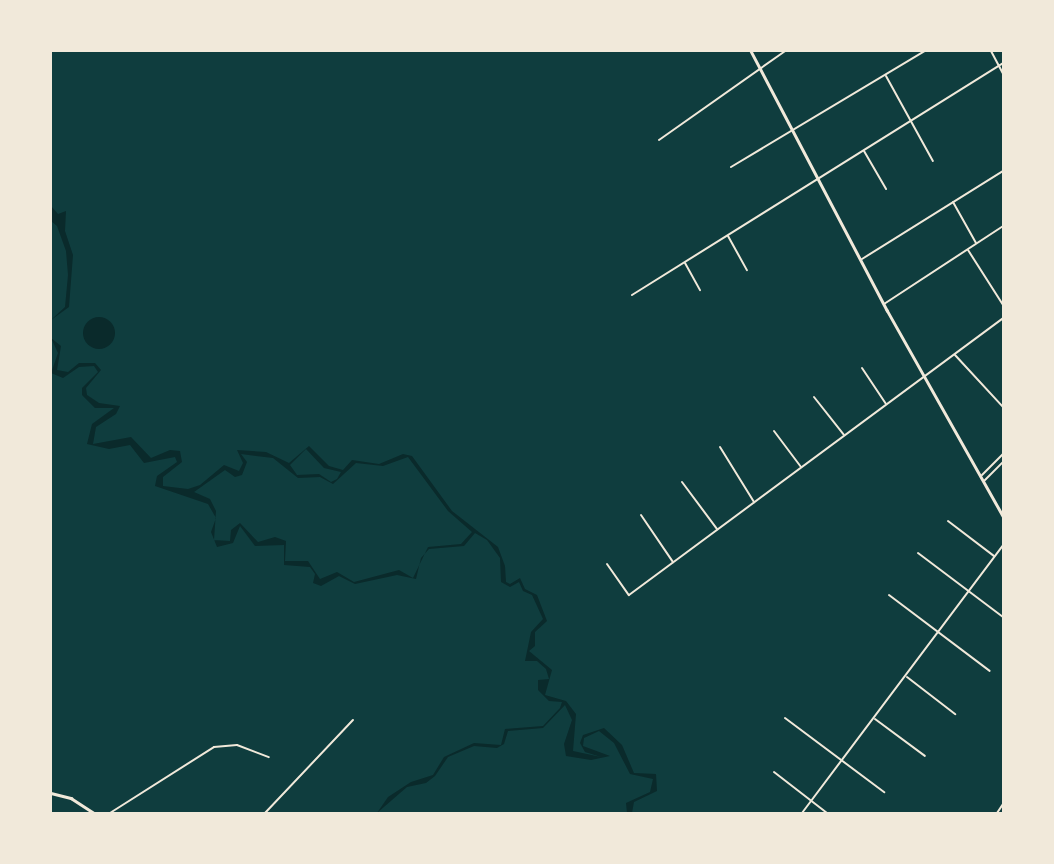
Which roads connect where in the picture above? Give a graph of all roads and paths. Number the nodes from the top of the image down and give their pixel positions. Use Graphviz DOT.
graph roads {
  1 [pos="751,51"];
  2 [pos="785,51"];
  3 [pos="925,51"];
  4 [pos="991,51"];
  5 [pos="1003,63"];
  6 [pos="999,65"];
  7 [pos="759,67"];
  8 [pos="1003,74"];
  9 [pos="885,75"];
  10 [pos="910,121"];
  11 [pos="793,131"];
  12 [pos="659,140"];
  13 [pos="864,150"];
  14 [pos="933,161"];
  15 [pos="731,166"];
  16 [pos="1003,171"];
  17 [pos="818,179"];
  18 [pos="886,189"];
  19 [pos="953,202"];
  20 [pos="1003,226"];
  21 [pos="728,235"];
  22 [pos="976,244"];
  23 [pos="967,249"];
  24 [pos="860,260"];
  25 [pos="685,262"];
  26 [pos="747,270"];
  27 [pos="700,290"];
  28 [pos="632,295"];
  29 [pos="883,304"];
  30 [pos="1003,305"];
  31 [pos="1003,318"];
  32 [pos="954,355"];
  33 [pos="862,368"];
  34 [pos="924,377"];
  35 [pos="814,397"];
  36 [pos="887,405"];
  37 [pos="1003,407"];
  38 [pos="774,431"];
  39 [pos="845,436"];
  40 [pos="720,447"];
  41 [pos="1003,454"];
  42 [pos="1003,462"];
  43 [pos="801,468"];
  44 [pos="981,476"];
  45 [pos="682,482"];
  46 [pos="984,482"];
  47 [pos="755,502"];
  48 [pos="641,515"];
  49 [pos="1003,516"];
  50 [pos="948,521"];
  51 [pos="718,530"];
  52 [pos="1003,545"];
  53 [pos="918,553"];
  54 [pos="995,556"];
  55 [pos="673,563"];
  56 [pos="607,564"];
  57 [pos="969,592"];
  58 [pos="889,595"];
  59 [pos="1003,617"];
  60 [pos="937,634"];
  61 [pos="990,671"];
  62 [pos="906,676"];
  63 [pos="955,714"];
  64 [pos="785,718"];
  65 [pos="874,718"];
  66 [pos="353,720"];
  67 [pos="269,757"];
  68 [pos="925,757"];
  69 [pos="844,758"];
  70 [pos="774,772"];
  71 [pos="884,792"];
  72 [pos="51,793"];
  73 [pos="811,802"];
  74 [pos="1003,804"];
  75 [pos="94,813"];
  76 [pos="110,813"];
  77 [pos="265,813"];
  78 [pos="802,813"];
  79 [pos="827,813"];
  80 [pos="998,813"];
  1 -- 7 [label="main road"];
  2 -- 7 [label="street"];
  3 -- 9 [label="street"];
  4 -- 6 [label="street"];
  5 -- 6 [label="street"];
  6 -- 8 [label="street"];
  6 -- 10 [label="street"];
  7 -- 11 [label="main road"];
  7 -- 12 [label="street"];
  9 -- 10 [label="street"];
  9 -- 11 [label="street"];
  10 -- 13 [label="street"];
  10 -- 14 [label="street"];
  11 -- 15 [label="street"];
  11 -- 17 [label="main road"];
  13 -- 17 [label="street"];
  13 -- 18 [label="street"];
  16 -- 19 [label="street"];
  17 -- 21 [label="street"];
  17 -- 24 [label="main road"];
  19 -- 22 [label="street"];
  19 -- 24 [label="street"];
  20 -- 22 [label="street"];
  21 -- 25 [label="street"];
  21 -- 26 [label="street"];
  22 -- 23 [label="street"];
  23 -- 29 [label="street"];
  23 -- 30 [label="street"];
  24 -- 29 [label="main road"];
  25 -- 27 [label="street"];
  25 -- 28 [label="street"];
  29 -- 34 [label="main road"];
  31 -- 32 [label="street"];
  32 -- 34 [label="street"];
  32 -- 37 [label="street"];
  33 -- 36 [label="street"];
  34 -- 36 [label="street"];
  34 -- 44 [label="main road"];
  35 -- 39 [label="street"];
  36 -- 39 [label="street"];
  38 -- 43 [label="street"];
  39 -- 43 [label="street"];
  40 -- 47 [label="street"];
  41 -- 44 [label="street"];
  42 -- 46 [label="street"];
  43 -- 47 [label="street"];
  44 -- 46 [label="main road"];
  45 -- 51 [label="street"];
  46 -- 49 [label="main road"];
  47 -- 51 [label="street"];
  48 -- 55 [label="street"];
  50 -- 54 [label="street"];
  51 -- 55 [label="street"];
  52 -- 54 [label="street"];
  53 -- 57 [label="street"];
  54 -- 57 [label="street"];
  55 -- 56 [label="street"];
  57 -- 59 [label="street"];
  57 -- 60 [label="street"];
  58 -- 60 [label="street"];
  60 -- 61 [label="street"];
  60 -- 62 [label="street"];
  62 -- 63 [label="street"];
  62 -- 65 [label="street"];
  64 -- 69 [label="street"];
  65 -- 68 [label="street"];
  65 -- 69 [label="street"];
  66 -- 77 [label="street"];
  67 -- 76 [label="street"];
  69 -- 71 [label="street"];
  69 -- 73 [label="street"];
  70 -- 73 [label="street"];
  72 -- 75 [label="main road"];
  73 -- 78 [label="street"];
  73 -- 79 [label="street"];
  74 -- 80 [label="street"];
}
